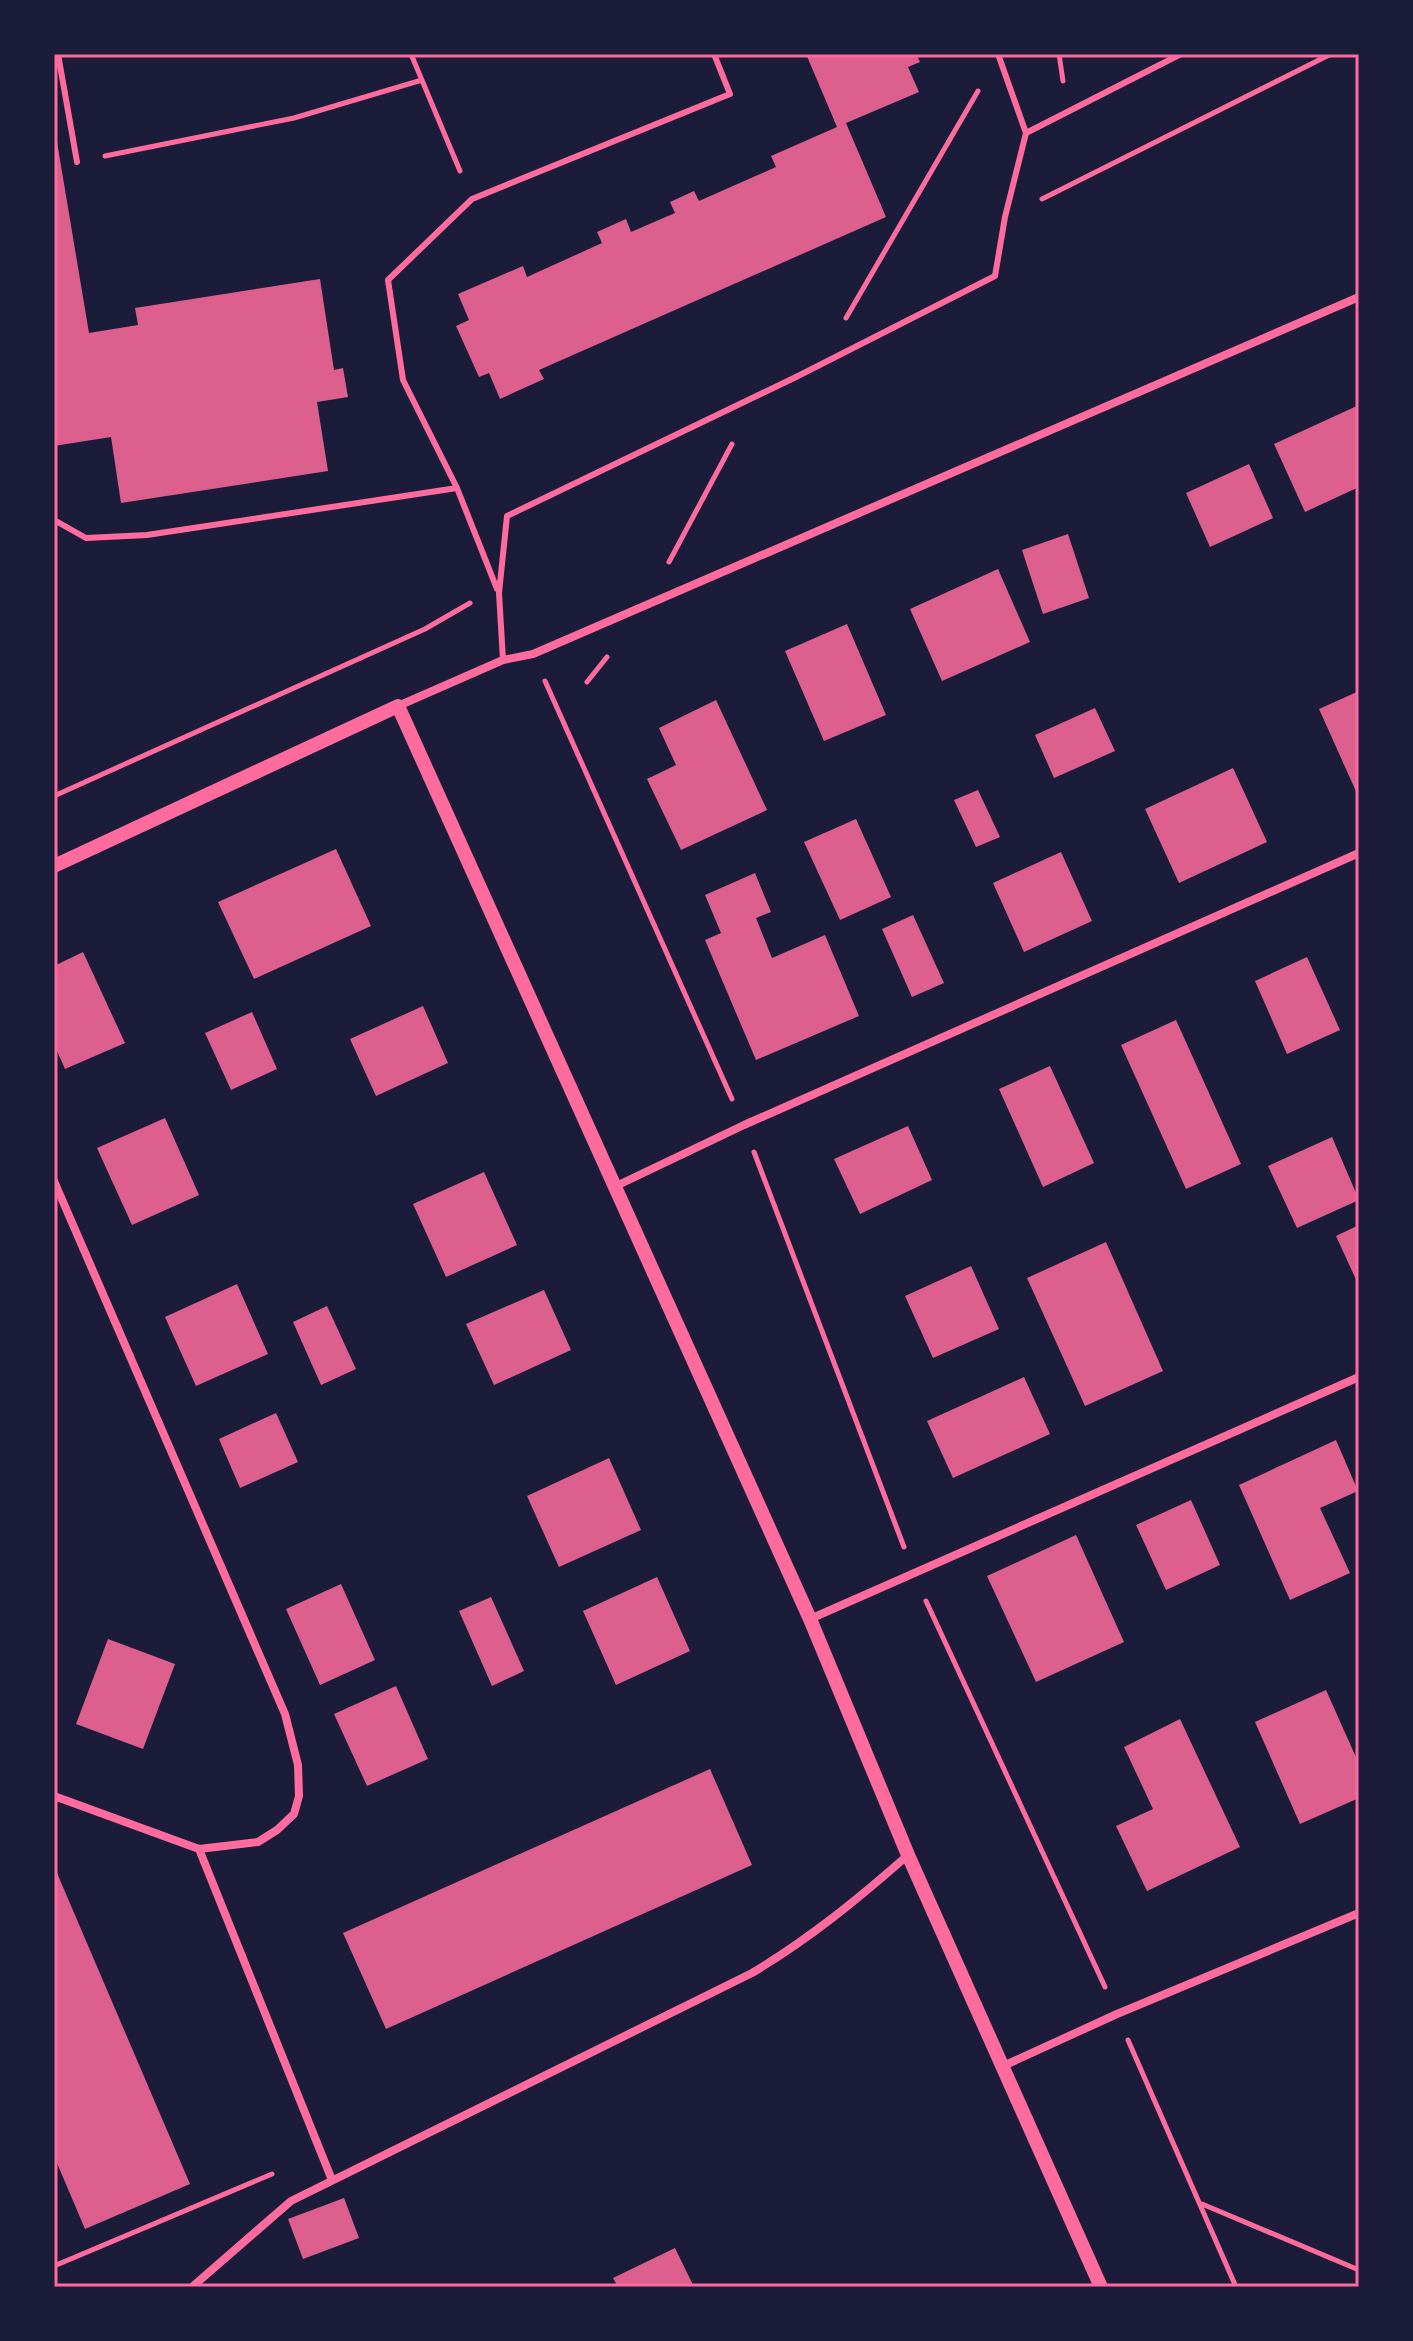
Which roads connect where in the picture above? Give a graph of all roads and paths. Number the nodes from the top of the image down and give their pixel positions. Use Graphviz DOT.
graph roads {
  1 [pos="58,54"];
  2 [pos="411,54"];
  3 [pos="714,54"];
  4 [pos="998,54"];
  5 [pos="1181,54"];
  6 [pos="1331,54"];
  7 [pos="422,80"];
  8 [pos="1026,133"];
  9 [pos="77,162"];
  10 [pos="472,199"];
  11 [pos="1005,217"];
  12 [pos="1359,297"];
  13 [pos="457,488"];
  14 [pos="54,520"];
  15 [pos="499,593"];
  16 [pos="533,654"];
  17 [pos="503,660"];
  18 [pos="398,706"];
  19 [pos="54,796"];
  20 [pos="1359,853"];
  21 [pos="54,866"];
  22 [pos="744,1125"];
  23 [pos="54,1181"];
  24 [pos="613,1187"];
  25 [pos="1359,1377"];
  26 [pos="914,1574"];
  27 [pos="810,1619"];
  28 [pos="54,1796"];
  29 [pos="199,1849"];
  30 [pos="908,1855"];
  31 [pos="1359,1913"];
  32 [pos="1117,2014"];
  33 [pos="1001,2067"];
  34 [pos="321,2153"];
  35 [pos="332,2180"];
  36 [pos="1201,2204"];
  37 [pos="54,2266"];
  38 [pos="1359,2270"];
  39 [pos="192,2287"];
  40 [pos="1101,2287"];
  41 [pos="1236,2287"];
  1 -- 9 [label="lane"];
  2 -- 7 [label="path"];
  3 -- 10 [label="lane"];
  4 -- 8 [label="lane"];
  5 -- 8 [label="lane"];
  6 -- 11 [label="path"];
  7 -- 9 [label="path"];
  7 -- 10 [label="path"];
  8 -- 11 [label="lane"];
  10 -- 13 [label="lane"];
  11 -- 15 [label="lane"];
  12 -- 16 [label="street"];
  13 -- 14 [label="lane"];
  13 -- 15 [label="lane"];
  15 -- 17 [label="lane"];
  15 -- 19 [label="path"];
  16 -- 17 [label="street"];
  16 -- 22 [label="path"];
  17 -- 18 [label="street"];
  18 -- 21 [label="street"];
  18 -- 24 [label="street"];
  20 -- 22 [label="street"];
  22 -- 24 [label="street"];
  22 -- 26 [label="path"];
  23 -- 29 [label="street"];
  24 -- 27 [label="street"];
  25 -- 26 [label="street"];
  26 -- 27 [label="street"];
  26 -- 32 [label="path"];
  27 -- 30 [label="street"];
  28 -- 29 [label="street"];
  29 -- 34 [label="street"];
  30 -- 33 [label="street"];
  30 -- 35 [label="street"];
  31 -- 32 [label="street"];
  32 -- 33 [label="street"];
  32 -- 36 [label="path"];
  33 -- 40 [label="street"];
  34 -- 35 [label="street"];
  34 -- 37 [label="path"];
  35 -- 39 [label="street"];
  36 -- 38 [label="path"];
  36 -- 41 [label="path"];
}
